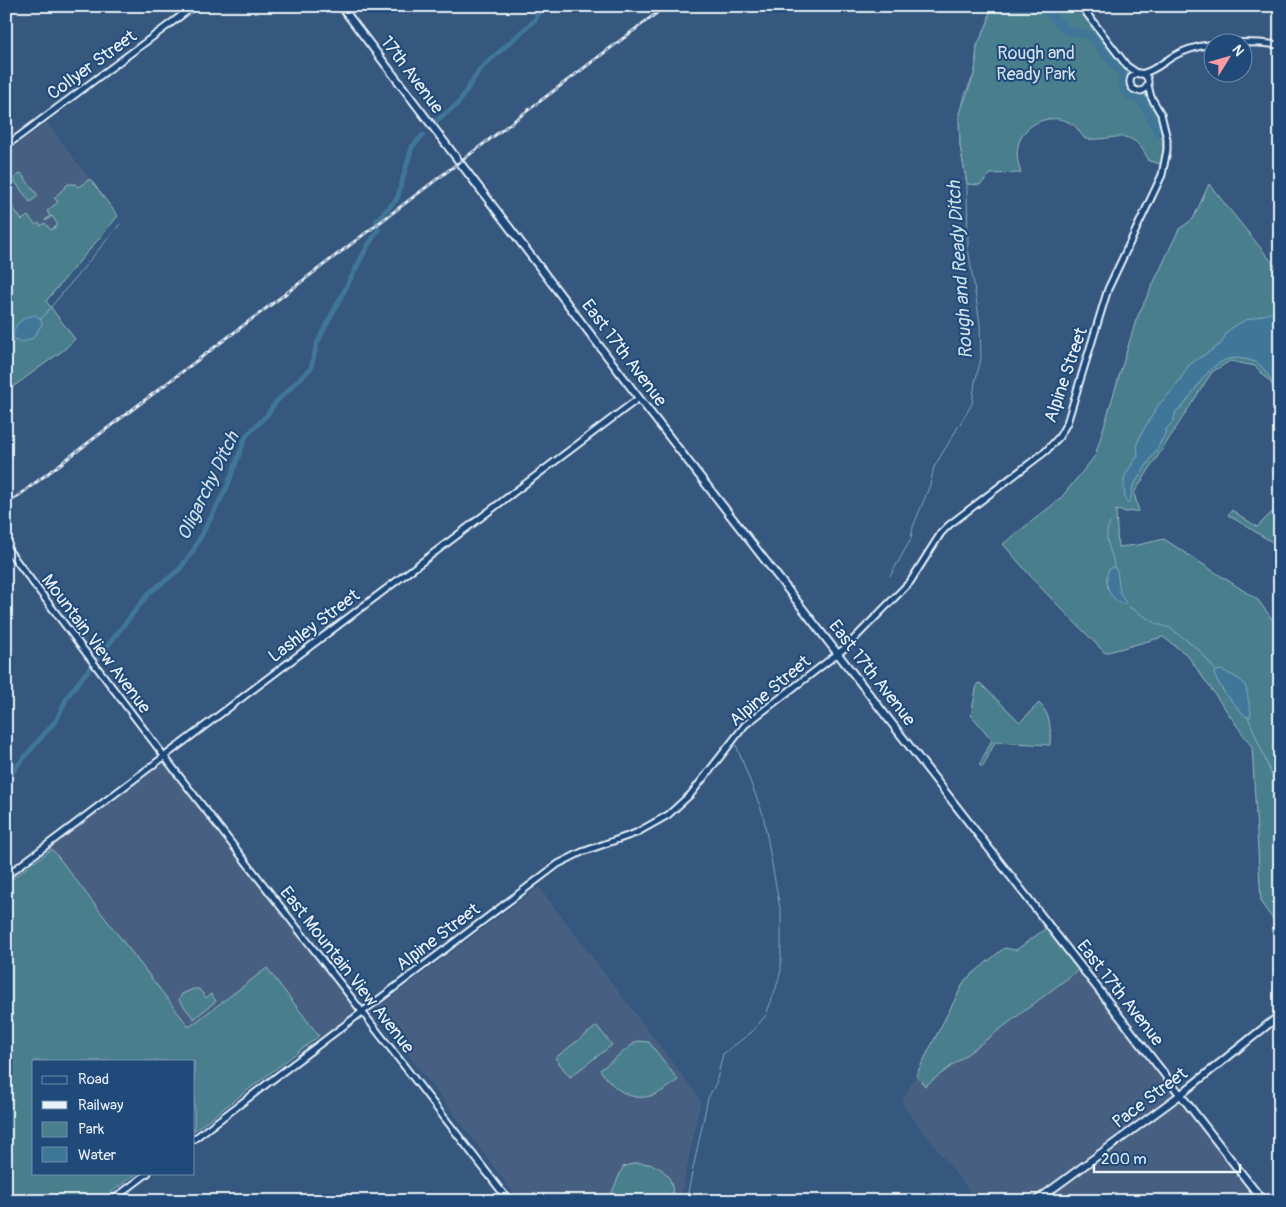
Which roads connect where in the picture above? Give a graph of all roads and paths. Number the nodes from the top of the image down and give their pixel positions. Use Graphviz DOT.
graph roads {
  1 [pos="194,6"];
  2 [pos="341,6"];
  3 [pos="1081,6"];
  4 [pos="1254,43"];
  5 [pos="1204,46"];
  6 [pos="1280,46"];
  7 [pos="1127,66"];
  8 [pos="1155,70"];
  9 [pos="1140,74"];
  10 [pos="1130,82"];
  11 [pos="1148,83"];
  12 [pos="1140,91"];
  13 [pos="1151,97"];
  14 [pos="6,146"];
  15 [pos="459,162"];
  16 [pos="639,398"];
  17 [pos="6,547"];
  18 [pos="838,654"];
  19 [pos="164,756"];
  20 [pos="6,876"];
  21 [pos="362,1012"];
  22 [pos="1280,1015"];
  23 [pos="1180,1095"];
  24 [pos="195,1138"];
  25 [pos="147,1174"];
  26 [pos="111,1201"];
  27 [pos="509,1201"];
  28 [pos="1036,1201"];
  29 [pos="1263,1201"];
  1 -- 14 [label="street, Collyer Street"];
  2 -- 15 [label="main road, 17th Avenue"];
  3 -- 7 [label="street"];
  4 -- 6 [label="street"];
  5 -- 8 [label="street"];
  7 -- 9 [label="street"];
  7 -- 10 [label="street"];
  8 -- 9 [label="street"];
  8 -- 11 [label="street"];
  9 -- 10 [label="street"];
  9 -- 11 [label="street"];
  10 -- 12 [label="street"];
  11 -- 12 [label="street"];
  11 -- 13 [label="street, Alpine Street"];
  12 -- 13 [label="street"];
  13 -- 18 [label="street, Alpine Street"];
  15 -- 16 [label="main road, East 17th Avenue"];
  16 -- 18 [label="main road, East 17th Avenue"];
  16 -- 19 [label="street, Lashley Street"];
  17 -- 19 [label="street, Mountain View Avenue"];
  18 -- 21 [label="street, Alpine Street"];
  18 -- 23 [label="main road, East 17th Avenue"];
  19 -- 20 [label="street, Lashley Street"];
  19 -- 21 [label="street, East Mountain View Avenue"];
  21 -- 24 [label="street, Alpine Street"];
  21 -- 27 [label="street, East Mountain View Avenue"];
  22 -- 23 [label="main road, Pace Street"];
  23 -- 28 [label="main road, Pace Street"];
  23 -- 29 [label="main road, East 17th Avenue"];
  25 -- 26 [label="street"];
}
